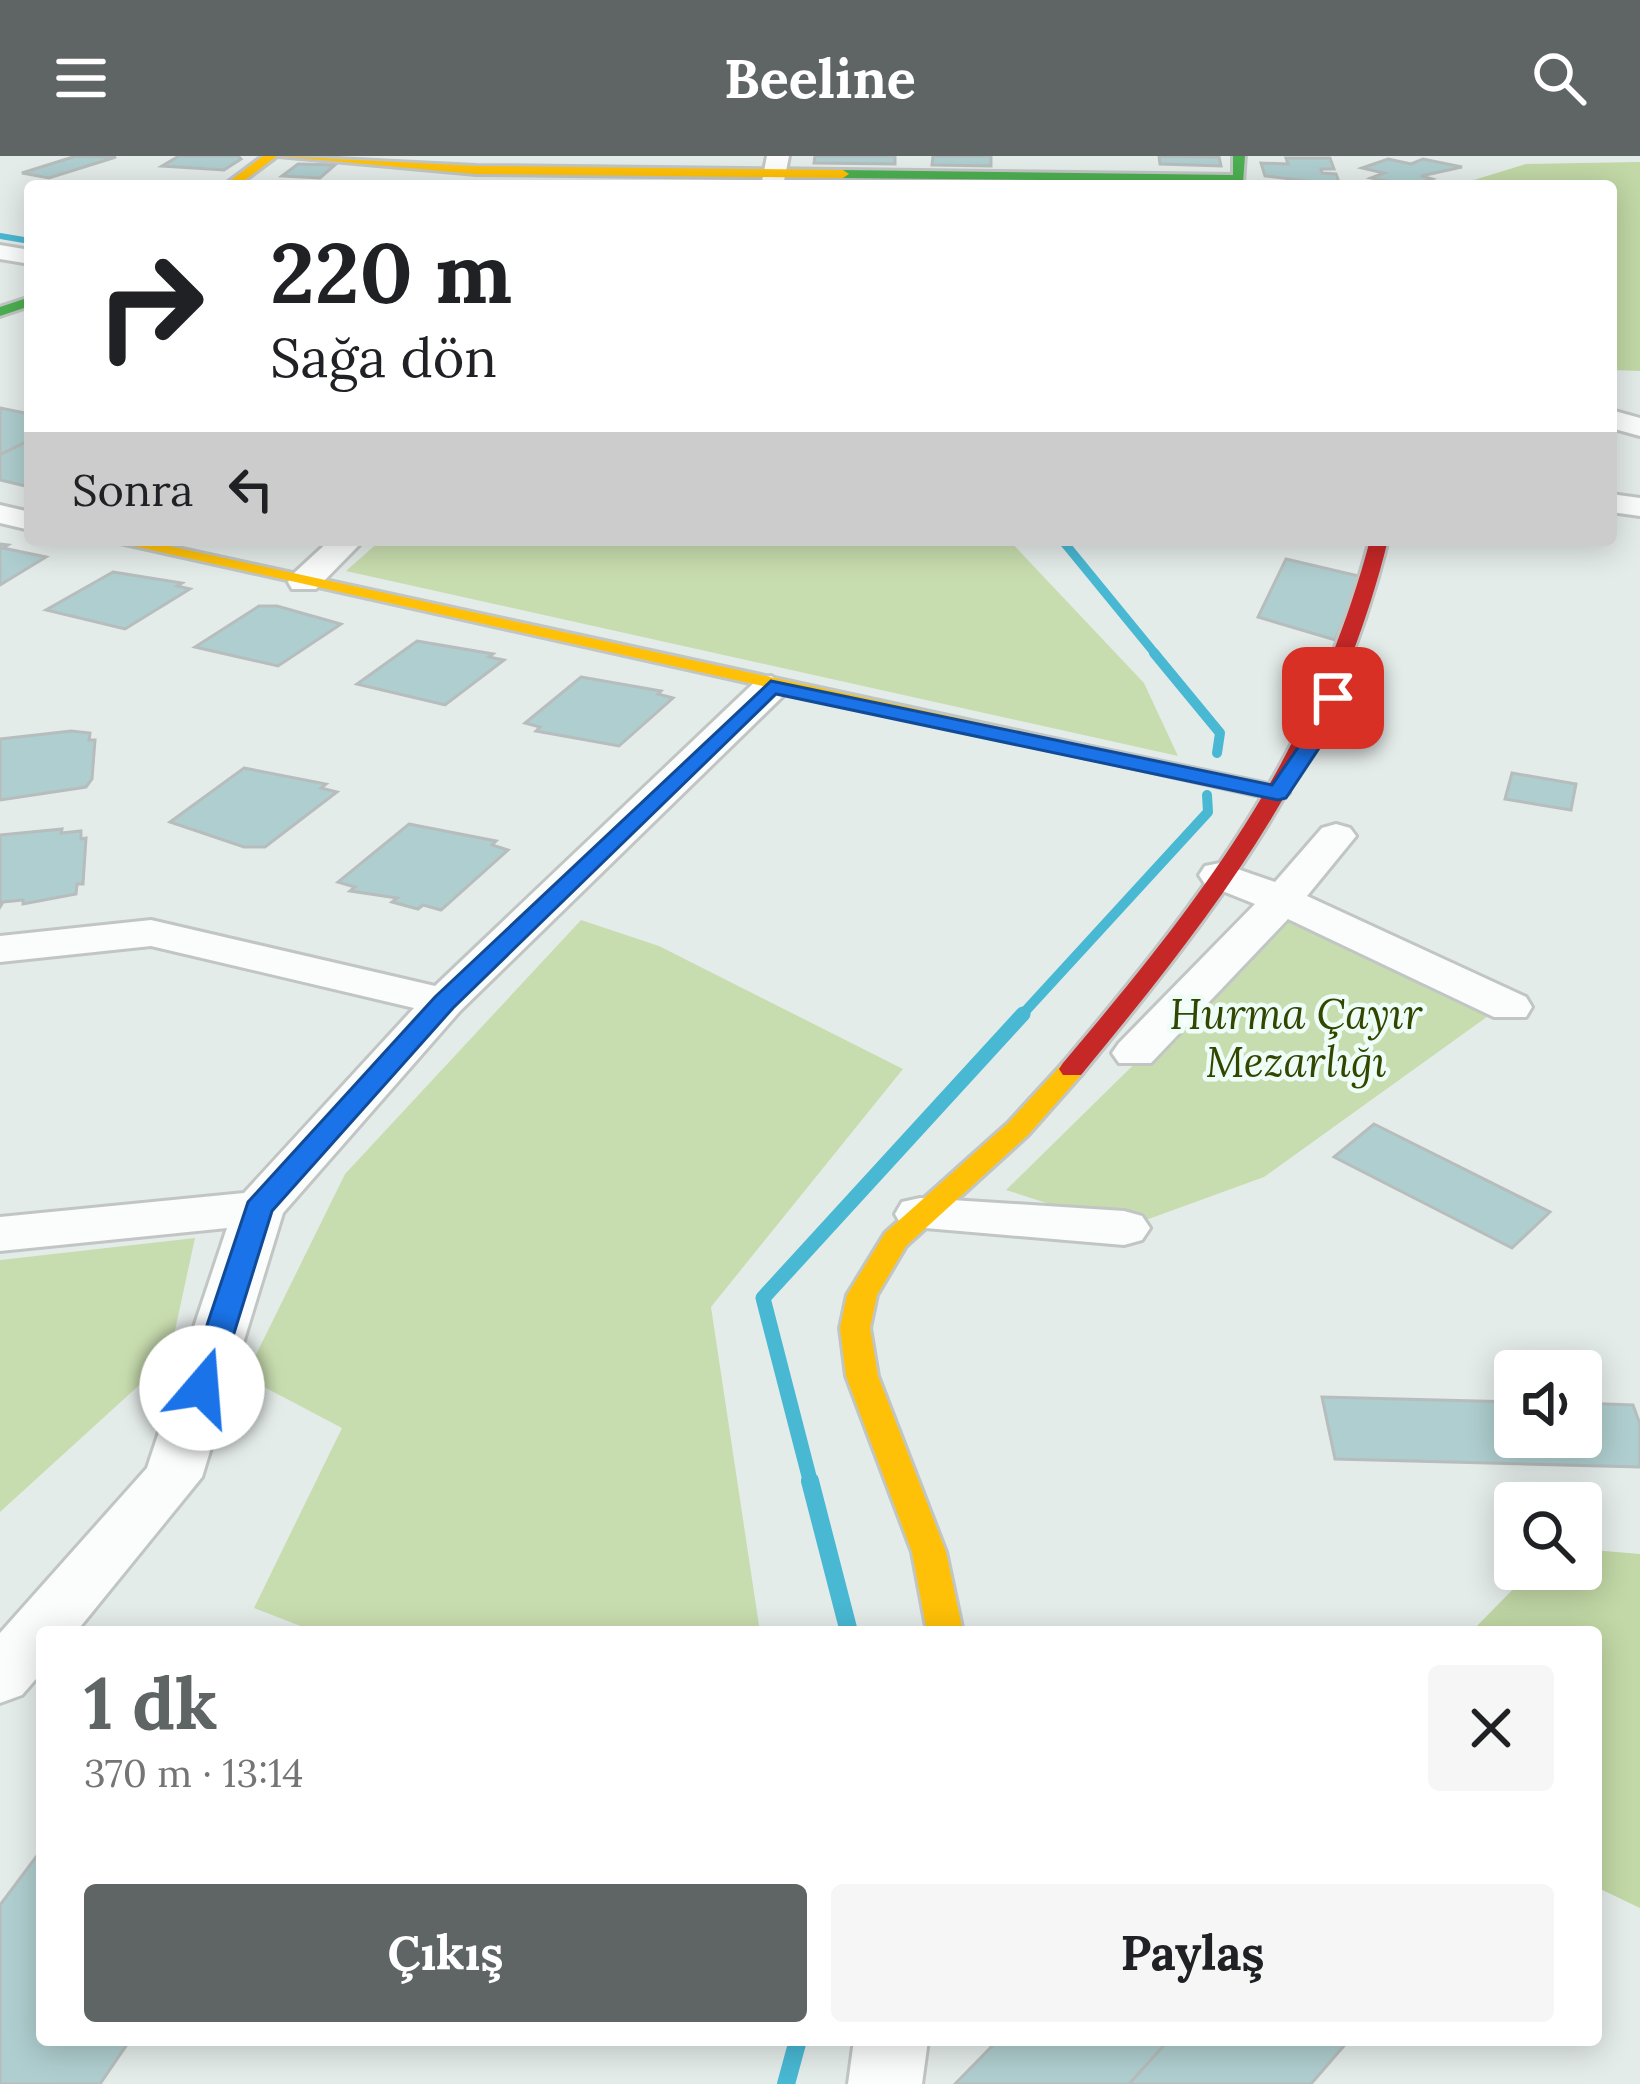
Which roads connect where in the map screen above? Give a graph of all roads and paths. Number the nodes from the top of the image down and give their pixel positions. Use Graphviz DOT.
graph roads {
  1 [pos="271,156"];
  2 [pos="284,156"];
  3 [pos="1239,167"];
  4 [pos="775,172"];
  5 [pos="238,180"];
  6 [pos="143,546"];
  7 [pos="342,546"];
  8 [pos="1378,546"];
  9 [pos="304,582"];
  10 [pos="771,687"];
  11 [pos="1278,793"];
  12 [pos="1336,836"];
  13 [pos="1220,874"];
  14 [pos="1282,899"];
  15 [pos="0,949"];
  16 [pos="444,1003"];
  17 [pos="1510,1007"];
  18 [pos="1135,1053"];
  19 [pos="259,1208"];
  20 [pos="920,1214"];
  21 [pos="1124,1228"];
  22 [pos="0,1234"];
  23 [pos="43,1626"];
  24 [pos="944,1626"];
  25 [pos="36,1635"];
  26 [pos="0,1676"];
  27 [pos="890,2046"];
  28 [pos="885,2084"];
  1 -- 5 [label="street"];
  2 -- 4 [label="street"];
  3 -- 4 [label="street"];
  6 -- 9 [label="street"];
  7 -- 9 [label="street"];
  8 -- 11 [label="street"];
  9 -- 10 [label="street"];
  10 -- 11 [label="street"];
  10 -- 16 [label="street"];
  11 -- 13 [label="street"];
  12 -- 14 [label="street"];
  13 -- 14 [label="street"];
  13 -- 20 [label="street"];
  14 -- 17 [label="street"];
  14 -- 18 [label="street"];
  15 -- 16 [label="street"];
  16 -- 19 [label="street"];
  19 -- 22 [label="street"];
  19 -- 23 [label="street"];
  20 -- 21 [label="street"];
  20 -- 24 [label="street"];
  25 -- 26 [label="street"];
  27 -- 28 [label="street"];
}
